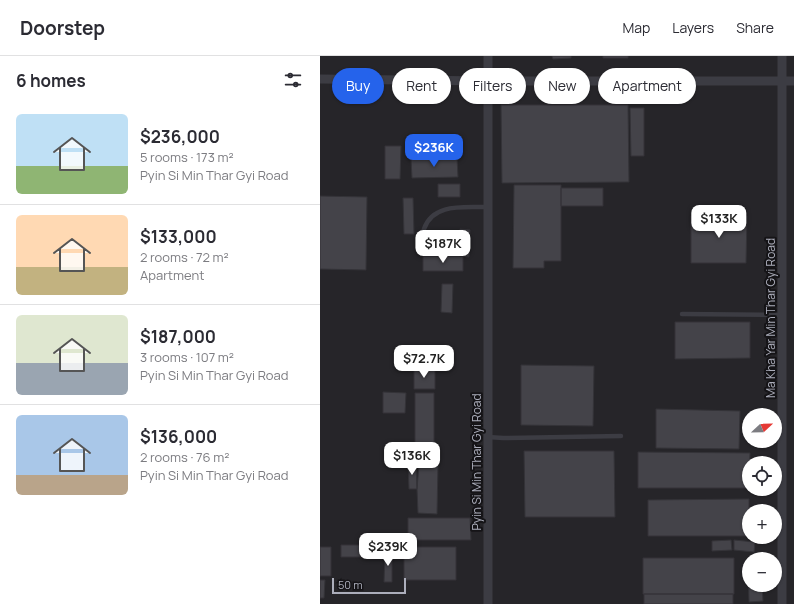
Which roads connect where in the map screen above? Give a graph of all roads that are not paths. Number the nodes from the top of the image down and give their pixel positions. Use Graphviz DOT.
graph roads {
  1 [pos="488,56"];
  2 [pos="782,56"];
  3 [pos="488,68"];
  4 [pos="320,79"];
  5 [pos="459,81"];
  6 [pos="782,81"];
  7 [pos="794,81"];
  8 [pos="526,82"];
  9 [pos="488,104"];
  10 [pos="488,207"];
  11 [pos="421,251"];
  12 [pos="682,314"];
  13 [pos="782,315"];
  14 [pos="622,436"];
  15 [pos="488,437"];
  16 [pos="488,604"];
  17 [pos="782,604"];
  1 -- 3 [label="street, Pyin Si Min Thar Gyi Road"];
  2 -- 6 [label="street, Ma Kha Yar Min Thar Gyi Road"];
  4 -- 5 [label="street"];
  6 -- 7 [label="street"];
  6 -- 8 [label="street"];
  6 -- 13 [label="street, Ma Kha Yar Min Thar Gyi Road"];
  9 -- 10 [label="street, Pyin Si Min Thar Gyi Road"];
  10 -- 11 [label="lane"];
  10 -- 15 [label="street, Pyin Si Min Thar Gyi Road"];
  12 -- 13 [label="lane"];
  13 -- 17 [label="street, Ma Kha Yar Min Thar Gyi Road"];
  14 -- 15 [label="lane"];
  15 -- 16 [label="street, Pyin Si Min Thar Gyi Road"];
}
